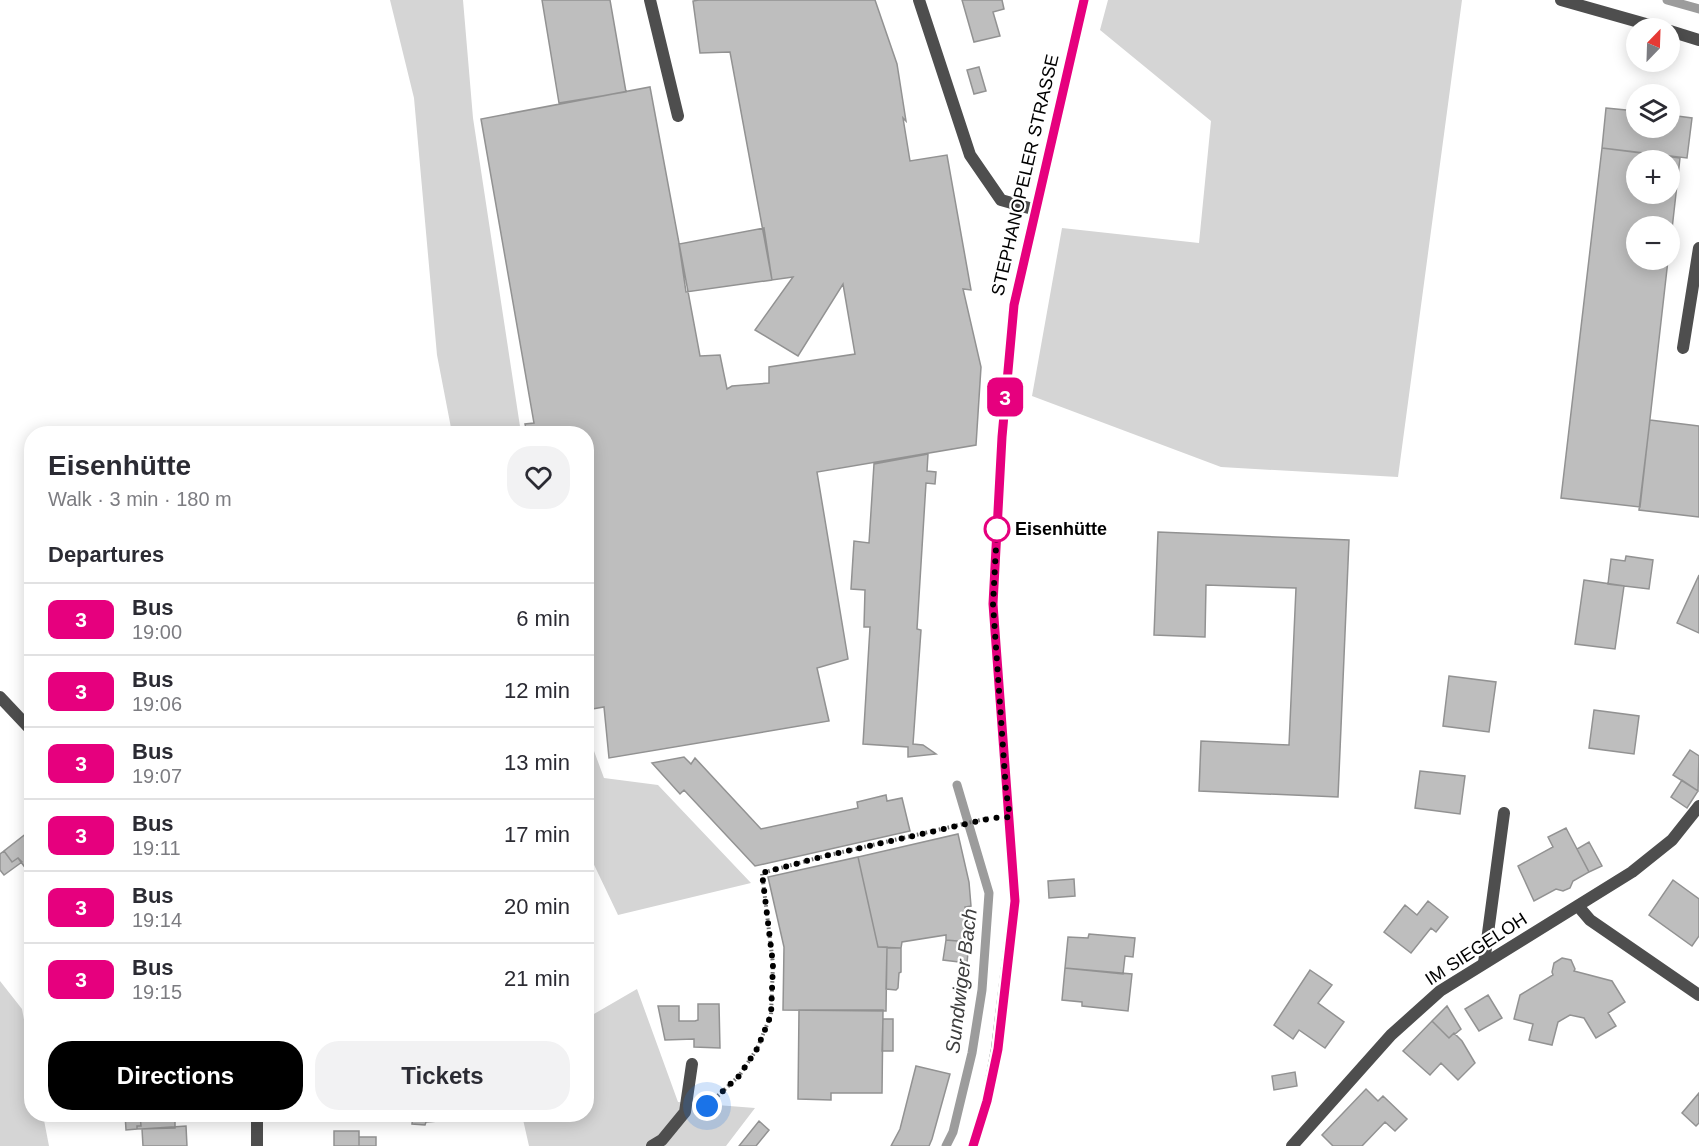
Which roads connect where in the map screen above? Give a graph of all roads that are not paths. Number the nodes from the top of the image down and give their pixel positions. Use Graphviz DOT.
graph roads {
  1 [pos="650,0"];
  2 [pos="919,0"];
  3 [pos="1084,0"];
  4 [pos="1561,0"];
  5 [pos="1626,18"];
  6 [pos="1680,34"];
  7 [pos="1699,40"];
  8 [pos="678,116"];
  9 [pos="1035,210"];
  10 [pos="1699,249"];
  11 [pos="1683,348"];
  12 [pos="0,697"];
  13 [pos="24,722"];
  14 [pos="1699,806"];
  15 [pos="1504,813"];
  16 [pos="1578,906"];
  17 [pos="1485,963"];
  18 [pos="1699,995"];
  19 [pos="692,1064"];
  20 [pos="257,1122"];
  21 [pos="257,1146"];
  22 [pos="652,1146"];
  23 [pos="973,1146"];
  24 [pos="1292,1146"];
  1 -- 8 [label="street"];
  2 -- 9 [label="street"];
  3 -- 9 [label="street, STEPHANOPELER STRASSE"];
  4 -- 5 [label="street"];
  6 -- 7 [label="street"];
  9 -- 23 [label="street, STEPHANOPELER STRASSE"];
  10 -- 11 [label="street"];
  12 -- 13 [label="street"];
  14 -- 16 [label="street, IM SIEGELOH"];
  15 -- 17 [label="street"];
  16 -- 17 [label="street, IM SIEGELOH"];
  16 -- 18 [label="street"];
  17 -- 24 [label="street, IM SIEGELOH"];
  19 -- 22 [label="street"];
  20 -- 21 [label="street"];
}
